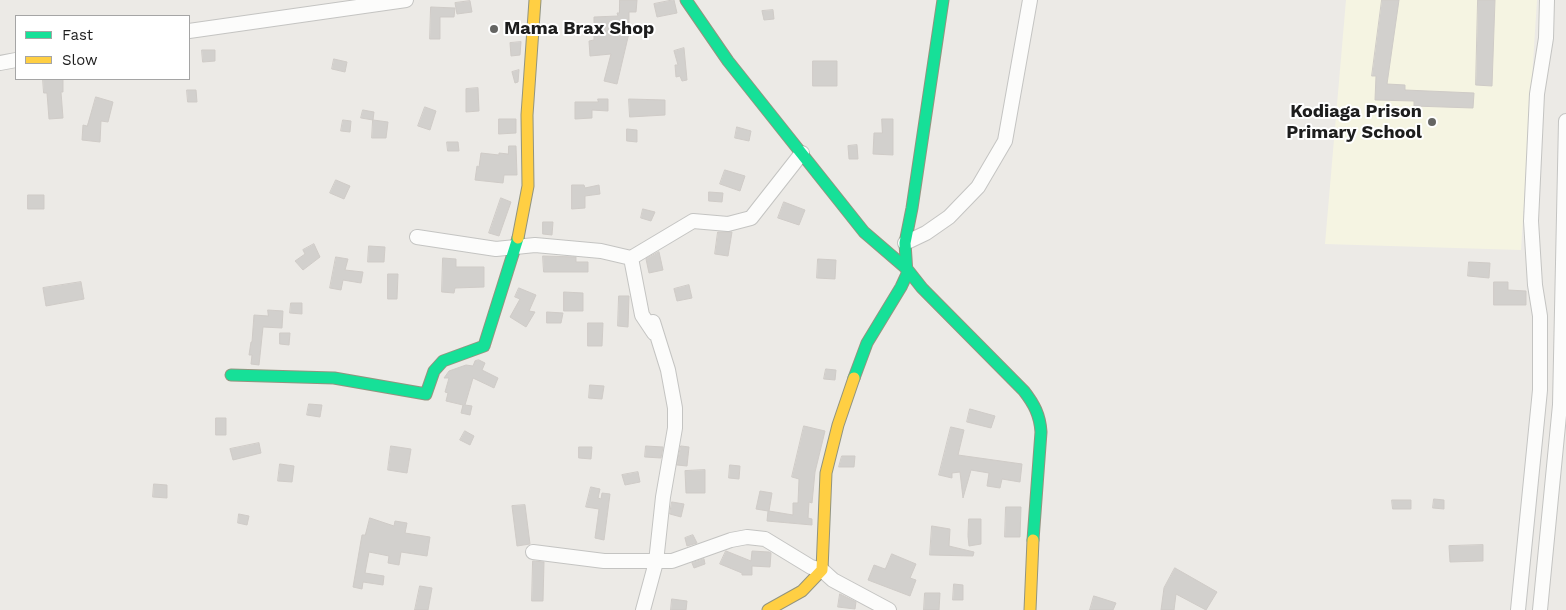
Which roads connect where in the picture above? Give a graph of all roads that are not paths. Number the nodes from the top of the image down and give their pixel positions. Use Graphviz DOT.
graph roads {
  1 [pos="406,0"];
  2 [pos="534,0"];
  3 [pos="686,0"];
  4 [pos="943,0"];
  5 [pos="1030,0"];
  6 [pos="1547,0"];
  7 [pos="378,2"];
  8 [pos="190,32"];
  9 [pos="15,60"];
  10 [pos="0,63"];
  11 [pos="1566,122"];
  12 [pos="802,153"];
  13 [pos="417,237"];
  14 [pos="905,244"];
  15 [pos="514,247"];
  16 [pos="631,258"];
  17 [pos="907,269"];
  18 [pos="653,322"];
  19 [pos="1540,330"];
  20 [pos="1564,333"];
  21 [pos="660,341"];
  22 [pos="231,375"];
  23 [pos="532,552"];
  24 [pos="656,562"];
  25 [pos="822,570"];
  26 [pos="643,610"];
  27 [pos="768,610"];
  28 [pos="889,610"];
  29 [pos="1030,610"];
  30 [pos="1518,610"];
  31 [pos="1540,610"];
  1 -- 7 [label="street"];
  2 -- 15 [label="street"];
  3 -- 12 [label="street"];
  4 -- 14 [label="street"];
  5 -- 14 [label="street"];
  6 -- 19 [label="street"];
  7 -- 8 [label="street"];
  9 -- 10 [label="street"];
  11 -- 20 [label="street"];
  12 -- 16 [label="street"];
  12 -- 17 [label="street"];
  13 -- 15 [label="street"];
  14 -- 17 [label="street"];
  15 -- 16 [label="street"];
  15 -- 22 [label="street"];
  16 -- 21 [label="street"];
  17 -- 25 [label="street"];
  17 -- 29 [label="street"];
  18 -- 21 [label="street"];
  19 -- 20 [label="street"];
  19 -- 30 [label="street"];
  20 -- 31 [label="street"];
  21 -- 24 [label="street"];
  23 -- 24 [label="street"];
  24 -- 25 [label="street"];
  24 -- 26 [label="street"];
  25 -- 27 [label="street"];
  25 -- 28 [label="street"];
}
